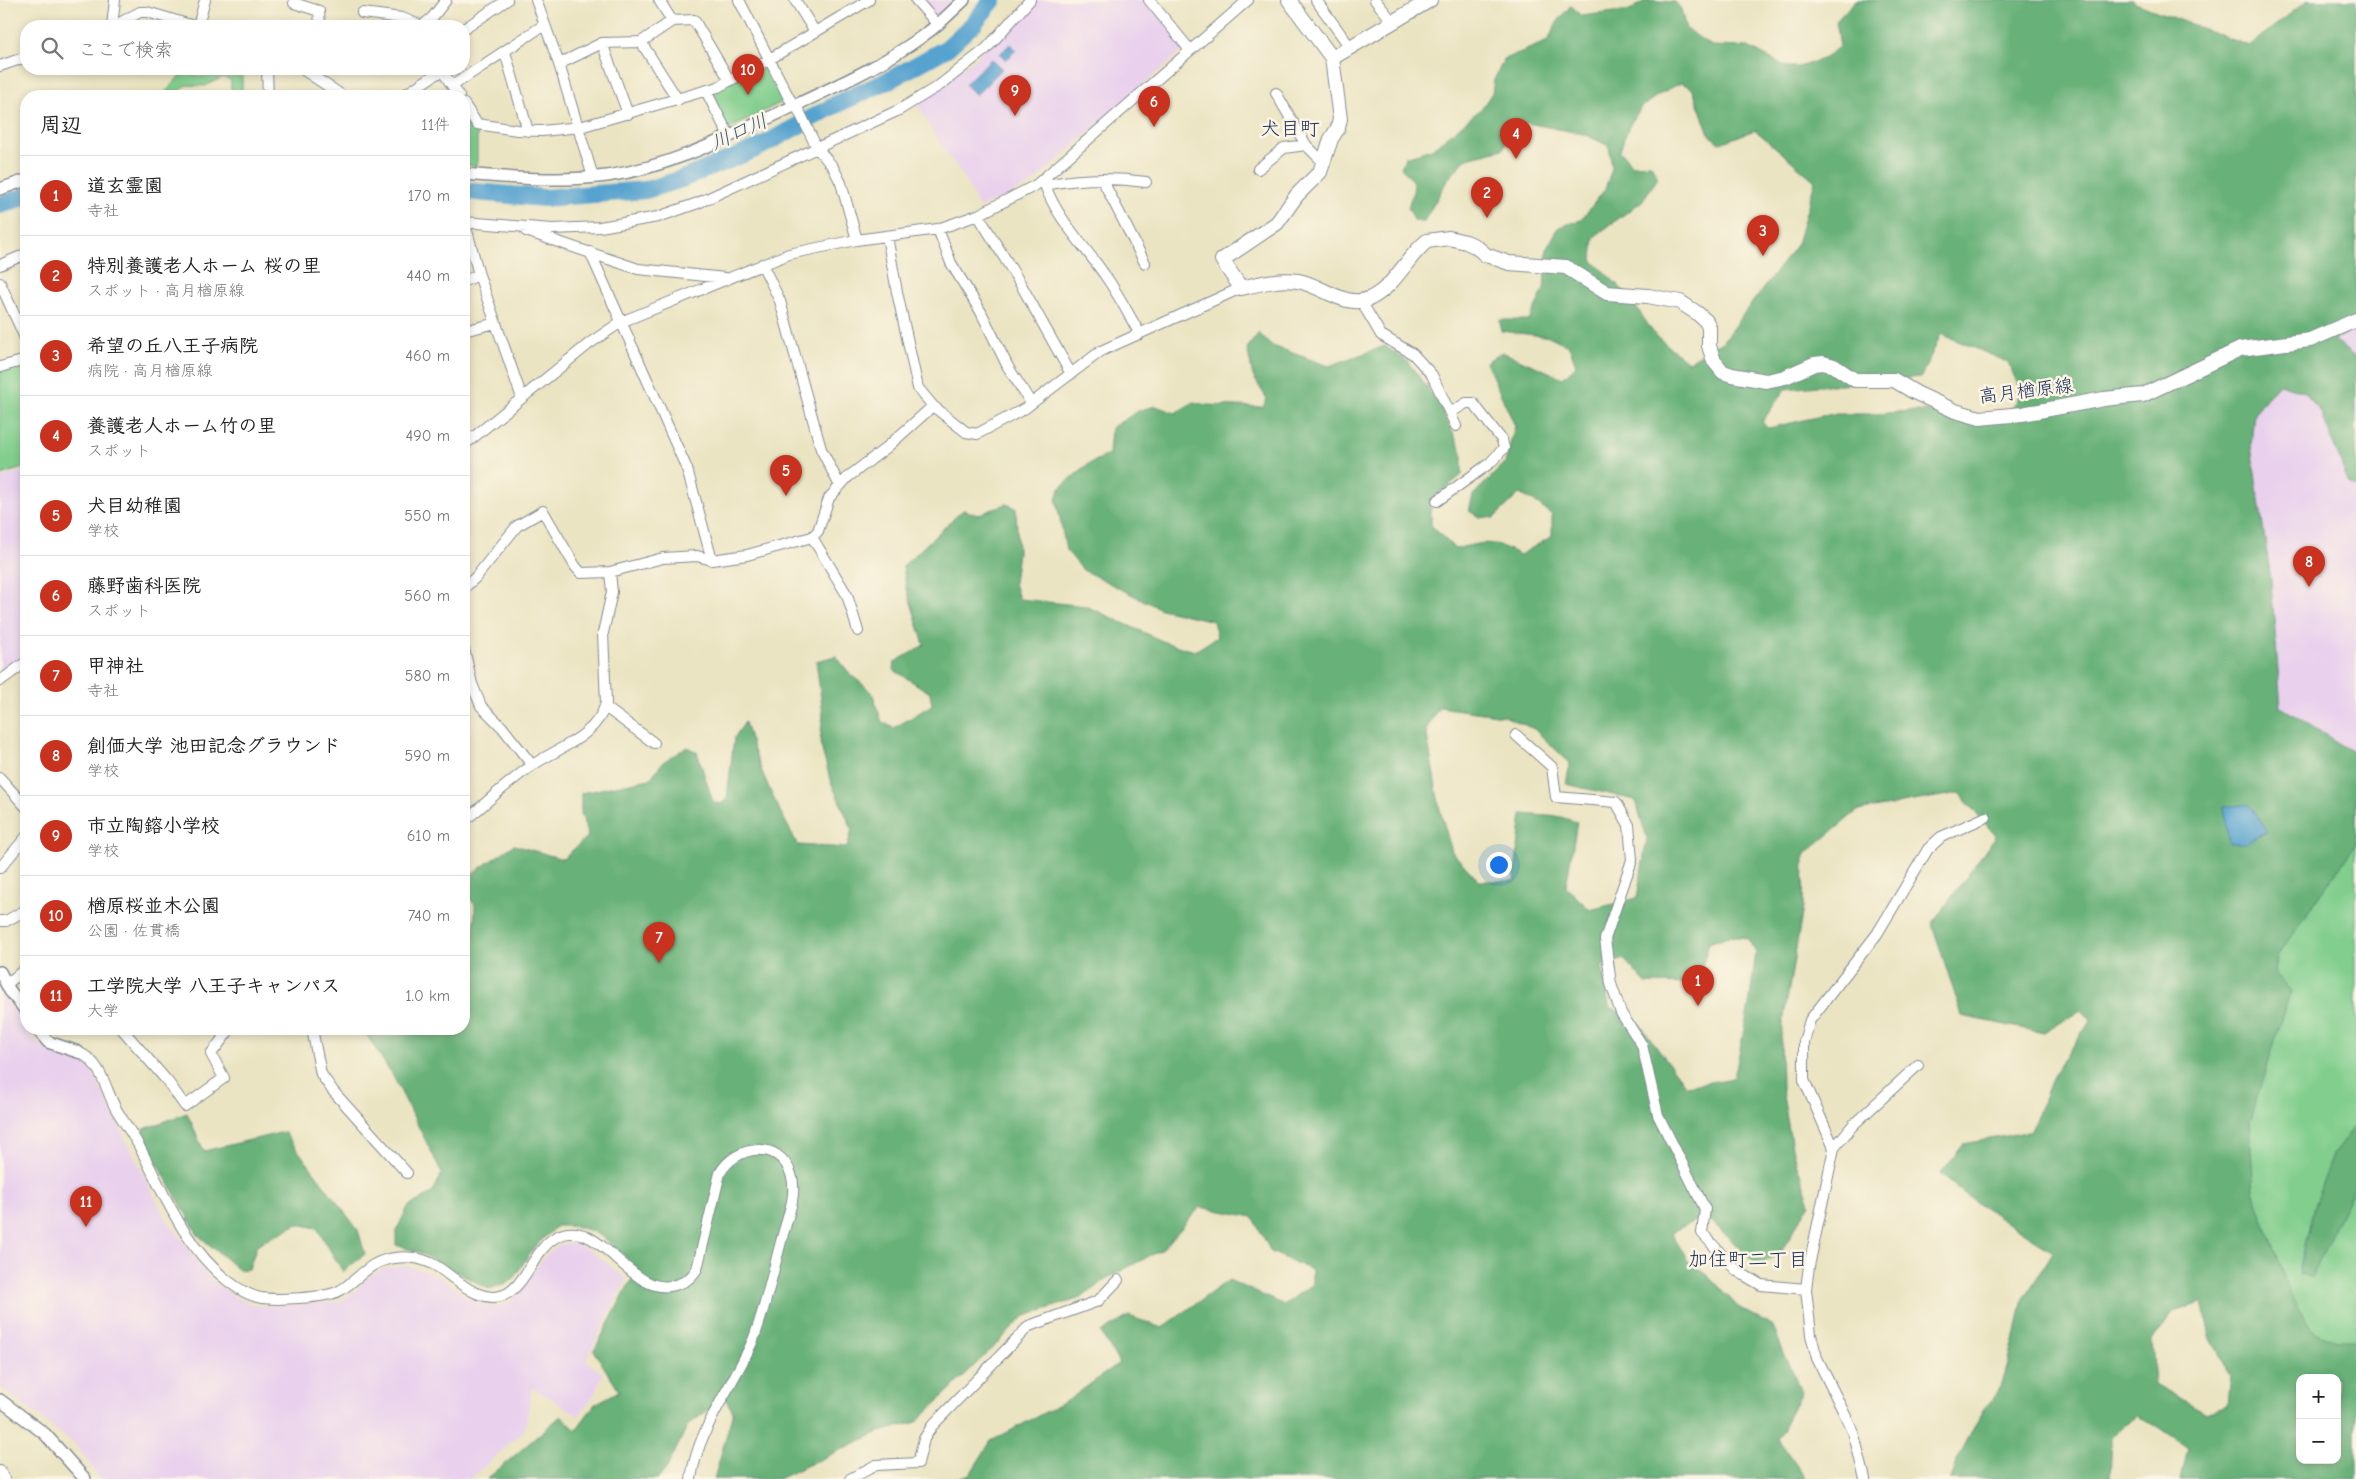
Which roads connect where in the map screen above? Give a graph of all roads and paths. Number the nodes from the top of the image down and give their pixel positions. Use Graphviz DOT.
graph roads {
  1 [pos="116,0"];
  2 [pos="205,0"];
  3 [pos="446,0"];
  4 [pos="507,0"];
  5 [pos="536,0"];
  6 [pos="659,0"];
  7 [pos="739,0"];
  8 [pos="795,0"];
  9 [pos="869,0"];
  10 [pos="916,0"];
  11 [pos="964,0"];
  12 [pos="1030,0"];
  13 [pos="1149,0"];
  14 [pos="1248,0"];
  15 [pos="1289,0"];
  16 [pos="1316,0"];
  17 [pos="1375,0"];
  18 [pos="1430,0"];
  19 [pos="293,5"];
  20 [pos="362,12"];
  21 [pos="114,20"];
  22 [pos="125,20"];
  23 [pos="174,20"];
  24 [pos="200,20"];
  25 [pos="320,20"];
  26 [pos="407,20"];
  27 [pos="430,20"];
  28 [pos="672,22"];
  29 [pos="1393,22"];
  30 [pos="470,25"];
  31 [pos="544,25"];
  32 [pos="938,25"];
  33 [pos="816,32"];
  34 [pos="641,42"];
  35 [pos="602,43"];
  36 [pos="1350,47"];
  37 [pos="1190,50"];
  38 [pos="505,52"];
  39 [pos="20,58"];
  40 [pos="1332,58"];
  41 [pos="768,60"];
  42 [pos="559,64"];
  43 [pos="0,66"];
  44 [pos="470,74"];
  45 [pos="267,75"];
  46 [pos="311,75"];
  47 [pos="434,75"];
  48 [pos="444,75"];
  49 [pos="469,75"];
  50 [pos="730,81"];
  51 [pos="452,86"];
  52 [pos="268,90"];
  53 [pos="335,90"];
  54 [pos="412,90"];
  55 [pos="454,90"];
  56 [pos="706,91"];
  57 [pos="1276,93"];
  58 [pos="678,100"];
  59 [pos="797,109"];
  60 [pos="470,113"];
  61 [pos="628,114"];
  62 [pos="580,127"];
  63 [pos="528,131"];
  64 [pos="730,136"];
  65 [pos="1306,145"];
  66 [pos="816,146"];
  67 [pos="1322,161"];
  68 [pos="1258,169"];
  69 [pos="470,174"];
  70 [pos="593,177"];
  71 [pos="1102,179"];
  72 [pos="20,182"];
  73 [pos="1044,182"];
  74 [pos="1146,182"];
  75 [pos="0,189"];
  76 [pos="978,215"];
  77 [pos="470,222"];
  78 [pos="516,227"];
  79 [pos="938,229"];
  80 [pos="887,236"];
  81 [pos="857,240"];
  82 [pos="470,243"];
  83 [pos="1150,250"];
  84 [pos="590,252"];
  85 [pos="20,257"];
  86 [pos="762,264"];
  87 [pos="0,265"];
  88 [pos="479,275"];
  89 [pos="726,278"];
  90 [pos="470,279"];
  91 [pos="0,283"];
  92 [pos="1241,288"];
  93 [pos="1361,301"];
  94 [pos="2356,320"];
  95 [pos="621,322"];
  96 [pos="496,323"];
  97 [pos="20,327"];
  98 [pos="470,330"];
  99 [pos="1140,334"];
  100 [pos="20,362"];
  101 [pos="0,367"];
  102 [pos="1071,374"];
  103 [pos="918,388"];
  104 [pos="522,398"];
  105 [pos="1031,404"];
  106 [pos="934,406"];
  107 [pos="1450,413"];
  108 [pos="918,420"];
  109 [pos="1456,426"];
  110 [pos="470,439"];
  111 [pos="840,486"];
  112 [pos="1437,501"];
  113 [pos="812,537"];
  114 [pos="712,560"];
  115 [pos="610,572"];
  116 [pos="470,582"];
  117 [pos="858,630"];
  118 [pos="20,666"];
  119 [pos="470,675"];
  120 [pos="0,681"];
  121 [pos="605,707"];
  122 [pos="1516,735"];
  123 [pos="654,743"];
  124 [pos="532,766"];
  125 [pos="0,778"];
  126 [pos="20,800"];
  127 [pos="470,814"];
  128 [pos="1986,817"];
  129 [pos="20,844"];
  130 [pos="0,868"];
  131 [pos="20,913"];
  132 [pos="0,921"];
  133 [pos="0,972"];
  134 [pos="20,973"];
  135 [pos="7,984"];
  136 [pos="20,1002"];
  137 [pos="42,1035"];
  138 [pos="127,1035"];
  139 [pos="225,1035"];
  140 [pos="313,1035"];
  141 [pos="78,1052"];
  142 [pos="1918,1065"];
  143 [pos="1834,1148"];
  144 [pos="407,1173"];
  145 [pos="1118,1280"];
  146 [pos="1806,1289"];
  147 [pos="0,1400"];
  148 [pos="0,1471"];
  149 [pos="4,1479"];
  150 [pos="85,1479"];
  151 [pos="692,1479"];
  152 [pos="850,1479"];
  153 [pos="1865,1479"];
  1 -- 21 [label="street"];
  2 -- 24 [label="street"];
  3 -- 27 [label="street"];
  4 -- 30 [label="street"];
  5 -- 31 [label="street"];
  6 -- 28 [label="street"];
  7 -- 41 [label="street"];
  8 -- 33 [label="street"];
  9 -- 33 [label="street"];
  10 -- 32 [label="street"];
  11 -- 32 [label="street"];
  12 -- 66 [label="street"];
  13 -- 37 [label="street"];
  14 -- 37 [label="street"];
  15 -- 40 [label="main road"];
  16 -- 36 [label="street"];
  17 -- 29 [label="street"];
  18 -- 29 [label="main road"];
  19 -- 25 [label="street"];
  20 -- 26 [label="street"];
  22 -- 23 [label="street"];
  28 -- 34 [label="street"];
  28 -- 50 [label="street"];
  29 -- 36 [label="main road"];
  31 -- 38 [label="street"];
  31 -- 42 [label="street"];
  32 -- 59 [label="street"];
  33 -- 41 [label="street"];
  34 -- 35 [label="street"];
  34 -- 58 [label="street"];
  35 -- 42 [label="street"];
  35 -- 61 [label="street"];
  36 -- 40 [label="main road"];
  37 -- 73 [label="street"];
  38 -- 44 [label="street"];
  38 -- 63 [label="street"];
  39 -- 43 [label="street"];
  40 -- 67 [label="main road"];
  41 -- 50 [label="street"];
  41 -- 59 [label="street"];
  42 -- 62 [label="street"];
  45 -- 52 [label="street"];
  46 -- 53 [label="street"];
  47 -- 54 [label="street"];
  48 -- 51 [label="street"];
  49 -- 51 [label="street"];
  50 -- 56 [label="street"];
  51 -- 55 [label="street"];
  56 -- 58 [label="street"];
  56 -- 64 [label="street"];
  57 -- 65 [label="street"];
  58 -- 61 [label="street"];
  59 -- 64 [label="street"];
  59 -- 66 [label="street"];
  60 -- 63 [label="street"];
  61 -- 62 [label="street"];
  62 -- 63 [label="street"];
  62 -- 70 [label="street"];
  64 -- 70 [label="street"];
  65 -- 67 [label="street"];
  65 -- 68 [label="street"];
  66 -- 78 [label="street"];
  66 -- 81 [label="street"];
  67 -- 92 [label="main road"];
  69 -- 70 [label="street"];
  71 -- 73 [label="street"];
  71 -- 74 [label="street"];
  71 -- 83 [label="street"];
  72 -- 75 [label="street"];
  73 -- 76 [label="street"];
  73 -- 99 [label="street"];
  76 -- 79 [label="street"];
  76 -- 102 [label="street"];
  77 -- 78 [label="street"];
  78 -- 84 [label="street"];
  79 -- 80 [label="street"];
  79 -- 105 [label="street"];
  80 -- 81 [label="street"];
  80 -- 103 [label="street"];
  81 -- 86 [label="street"];
  82 -- 88 [label="street"];
  84 -- 89 [label="street"];
  84 -- 95 [label="street"];
  85 -- 87 [label="street"];
  86 -- 89 [label="street"];
  86 -- 111 [label="street"];
  88 -- 90 [label="street"];
  88 -- 96 [label="street"];
  89 -- 95 [label="street"];
  91 -- 97 [label="street"];
  92 -- 93 [label="main road"];
  92 -- 99 [label="street"];
  93 -- 94 [label="main road, 高月楢原線"];
  93 -- 107 [label="street"];
  95 -- 104 [label="street"];
  95 -- 114 [label="street"];
  96 -- 98 [label="street"];
  96 -- 104 [label="street"];
  99 -- 102 [label="street"];
  100 -- 101 [label="street"];
  102 -- 105 [label="street"];
  103 -- 106 [label="street"];
  103 -- 108 [label="street"];
  104 -- 110 [label="street"];
  105 -- 106 [label="street"];
  106 -- 108 [label="street"];
  107 -- 109 [label="street"];
  107 -- 112 [label="street"];
  108 -- 111 [label="street"];
  111 -- 113 [label="street"];
  113 -- 114 [label="street"];
  113 -- 117 [label="street"];
  114 -- 115 [label="street"];
  115 -- 116 [label="street"];
  115 -- 121 [label="street"];
  118 -- 120 [label="street"];
  119 -- 124 [label="street"];
  121 -- 123 [label="street"];
  121 -- 124 [label="street"];
  122 -- 146 [label="street"];
  124 -- 127 [label="street"];
  125 -- 126 [label="street"];
  128 -- 143 [label="street"];
  129 -- 130 [label="street"];
  131 -- 132 [label="street"];
  133 -- 135 [label="street"];
  134 -- 135 [label="street"];
  135 -- 136 [label="street"];
  137 -- 141 [label="street"];
  138 -- 139 [label="street"];
  140 -- 144 [label="street"];
  141 -- 151 [label="street"];
  142 -- 143 [label="street"];
  143 -- 146 [label="street"];
  145 -- 152 [label="street"];
  146 -- 153 [label="street"];
  147 -- 150 [label="street"];
  148 -- 149 [label="street"];
}
